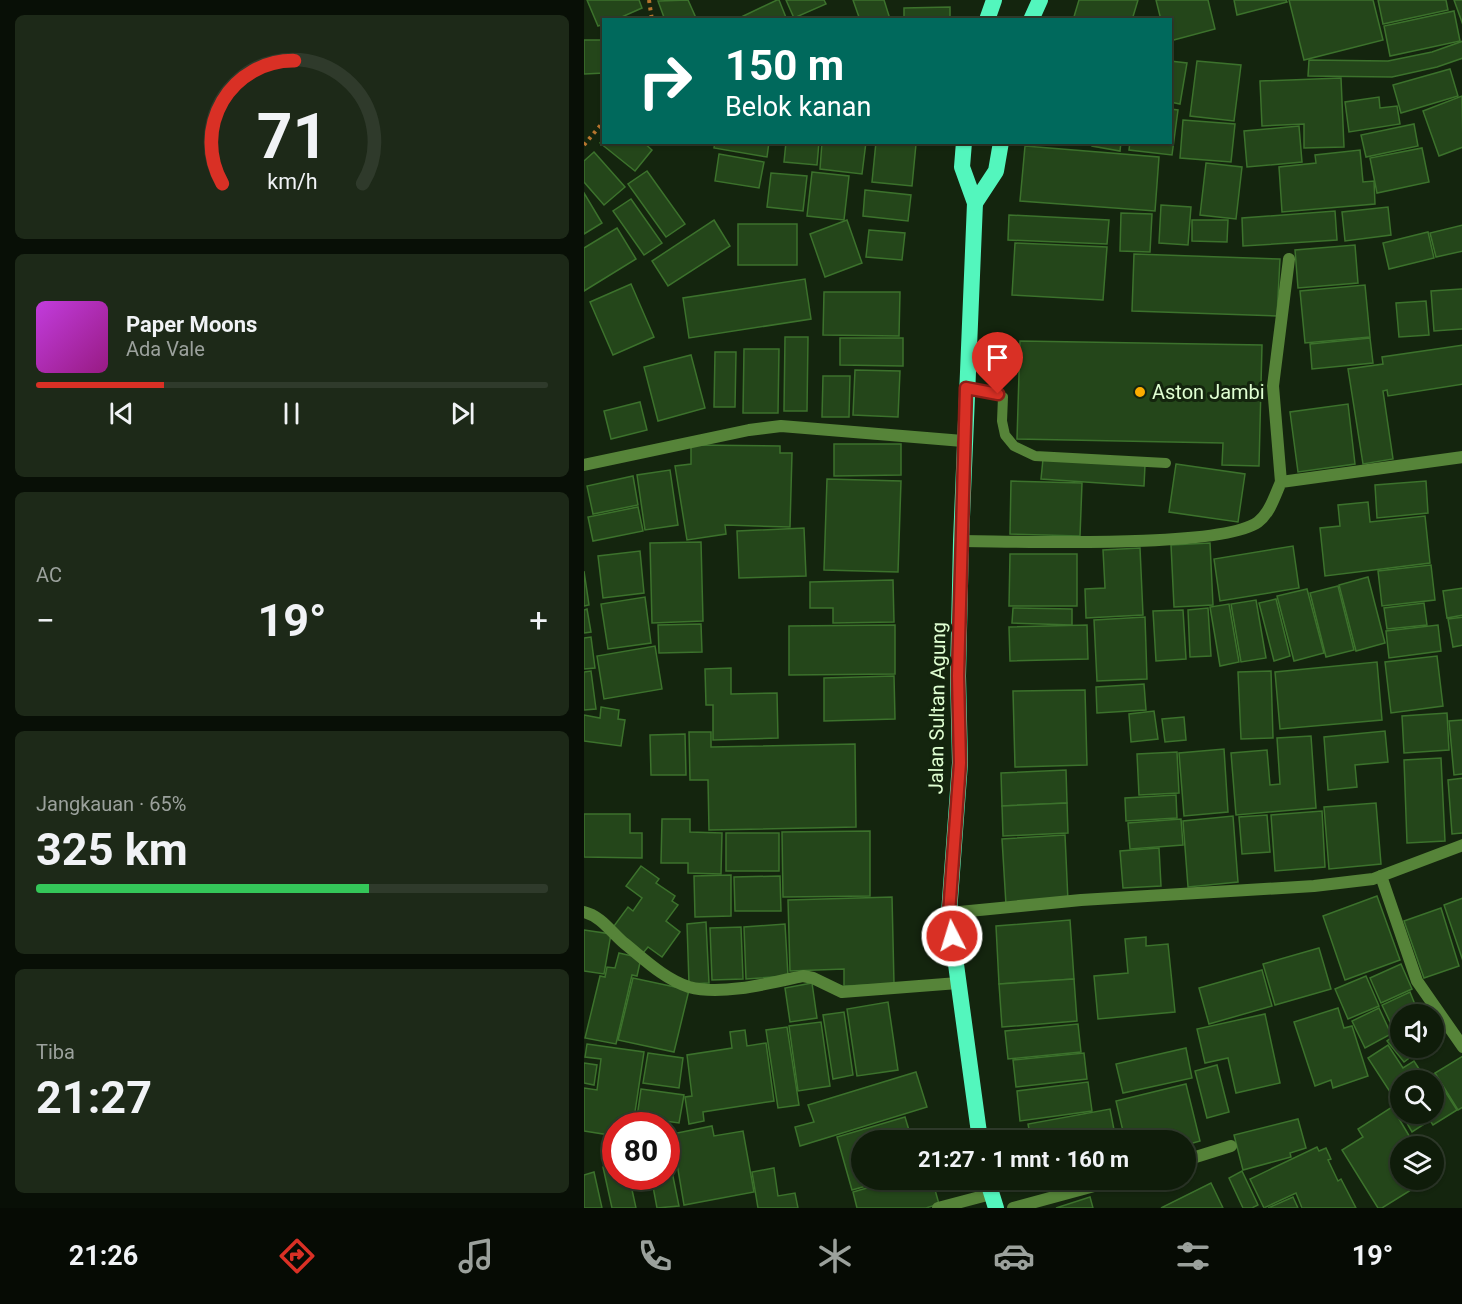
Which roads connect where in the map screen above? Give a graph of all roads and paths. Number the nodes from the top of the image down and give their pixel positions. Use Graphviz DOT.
graph roads {
  1 [pos="649,0"];
  2 [pos="994,0"];
  3 [pos="1040,0"];
  4 [pos="652,18"];
  5 [pos="988,18"];
  6 [pos="1032,18"];
  7 [pos="602,123"];
  8 [pos="964,144"];
  9 [pos="1001,144"];
  10 [pos="584,145"];
  11 [pos="975,203"];
  12 [pos="1289,259"];
  13 [pos="966,388"];
  14 [pos="964,441"];
  15 [pos="1463,457"];
  16 [pos="1166,463"];
  17 [pos="584,465"];
  18 [pos="1281,482"];
  19 [pos="961,541"];
  20 [pos="1463,845"];
  21 [pos="1381,876"];
  22 [pos="584,912"];
  23 [pos="949,913"];
  24 [pos="958,983"];
  25 [pos="1463,1047"];
  26 [pos="979,1130"];
  27 [pos="1231,1146"];
  28 [pos="1196,1157"];
  29 [pos="1079,1190"];
  30 [pos="991,1194"];
  31 [pos="938,1208"];
  32 [pos="1013,1208"];
  1 -- 4 [label="path"];
  2 -- 5 [label="highway"];
  3 -- 6 [label="highway"];
  7 -- 10 [label="path"];
  8 -- 11 [label="highway, Jalan Sultan Agung"];
  9 -- 11 [label="highway"];
  11 -- 13 [label="highway, Jalan Sultan Agung"];
  12 -- 18 [label="street"];
  13 -- 14 [label="highway, Jalan Sultan Agung"];
  13 -- 16 [label="lane"];
  14 -- 17 [label="street"];
  14 -- 19 [label="highway, Jalan Sultan Agung"];
  15 -- 18 [label="street"];
  18 -- 19 [label="street"];
  19 -- 23 [label="highway, Jalan Sultan Agung"];
  20 -- 21 [label="street"];
  21 -- 23 [label="street"];
  21 -- 25 [label="street"];
  22 -- 24 [label="street"];
  23 -- 24 [label="highway, Jalan Sultan Agung"];
  24 -- 26 [label="highway, Jalan Sultan Agung"];
  27 -- 28 [label="street"];
  29 -- 32 [label="street"];
  30 -- 31 [label="street"];
}
